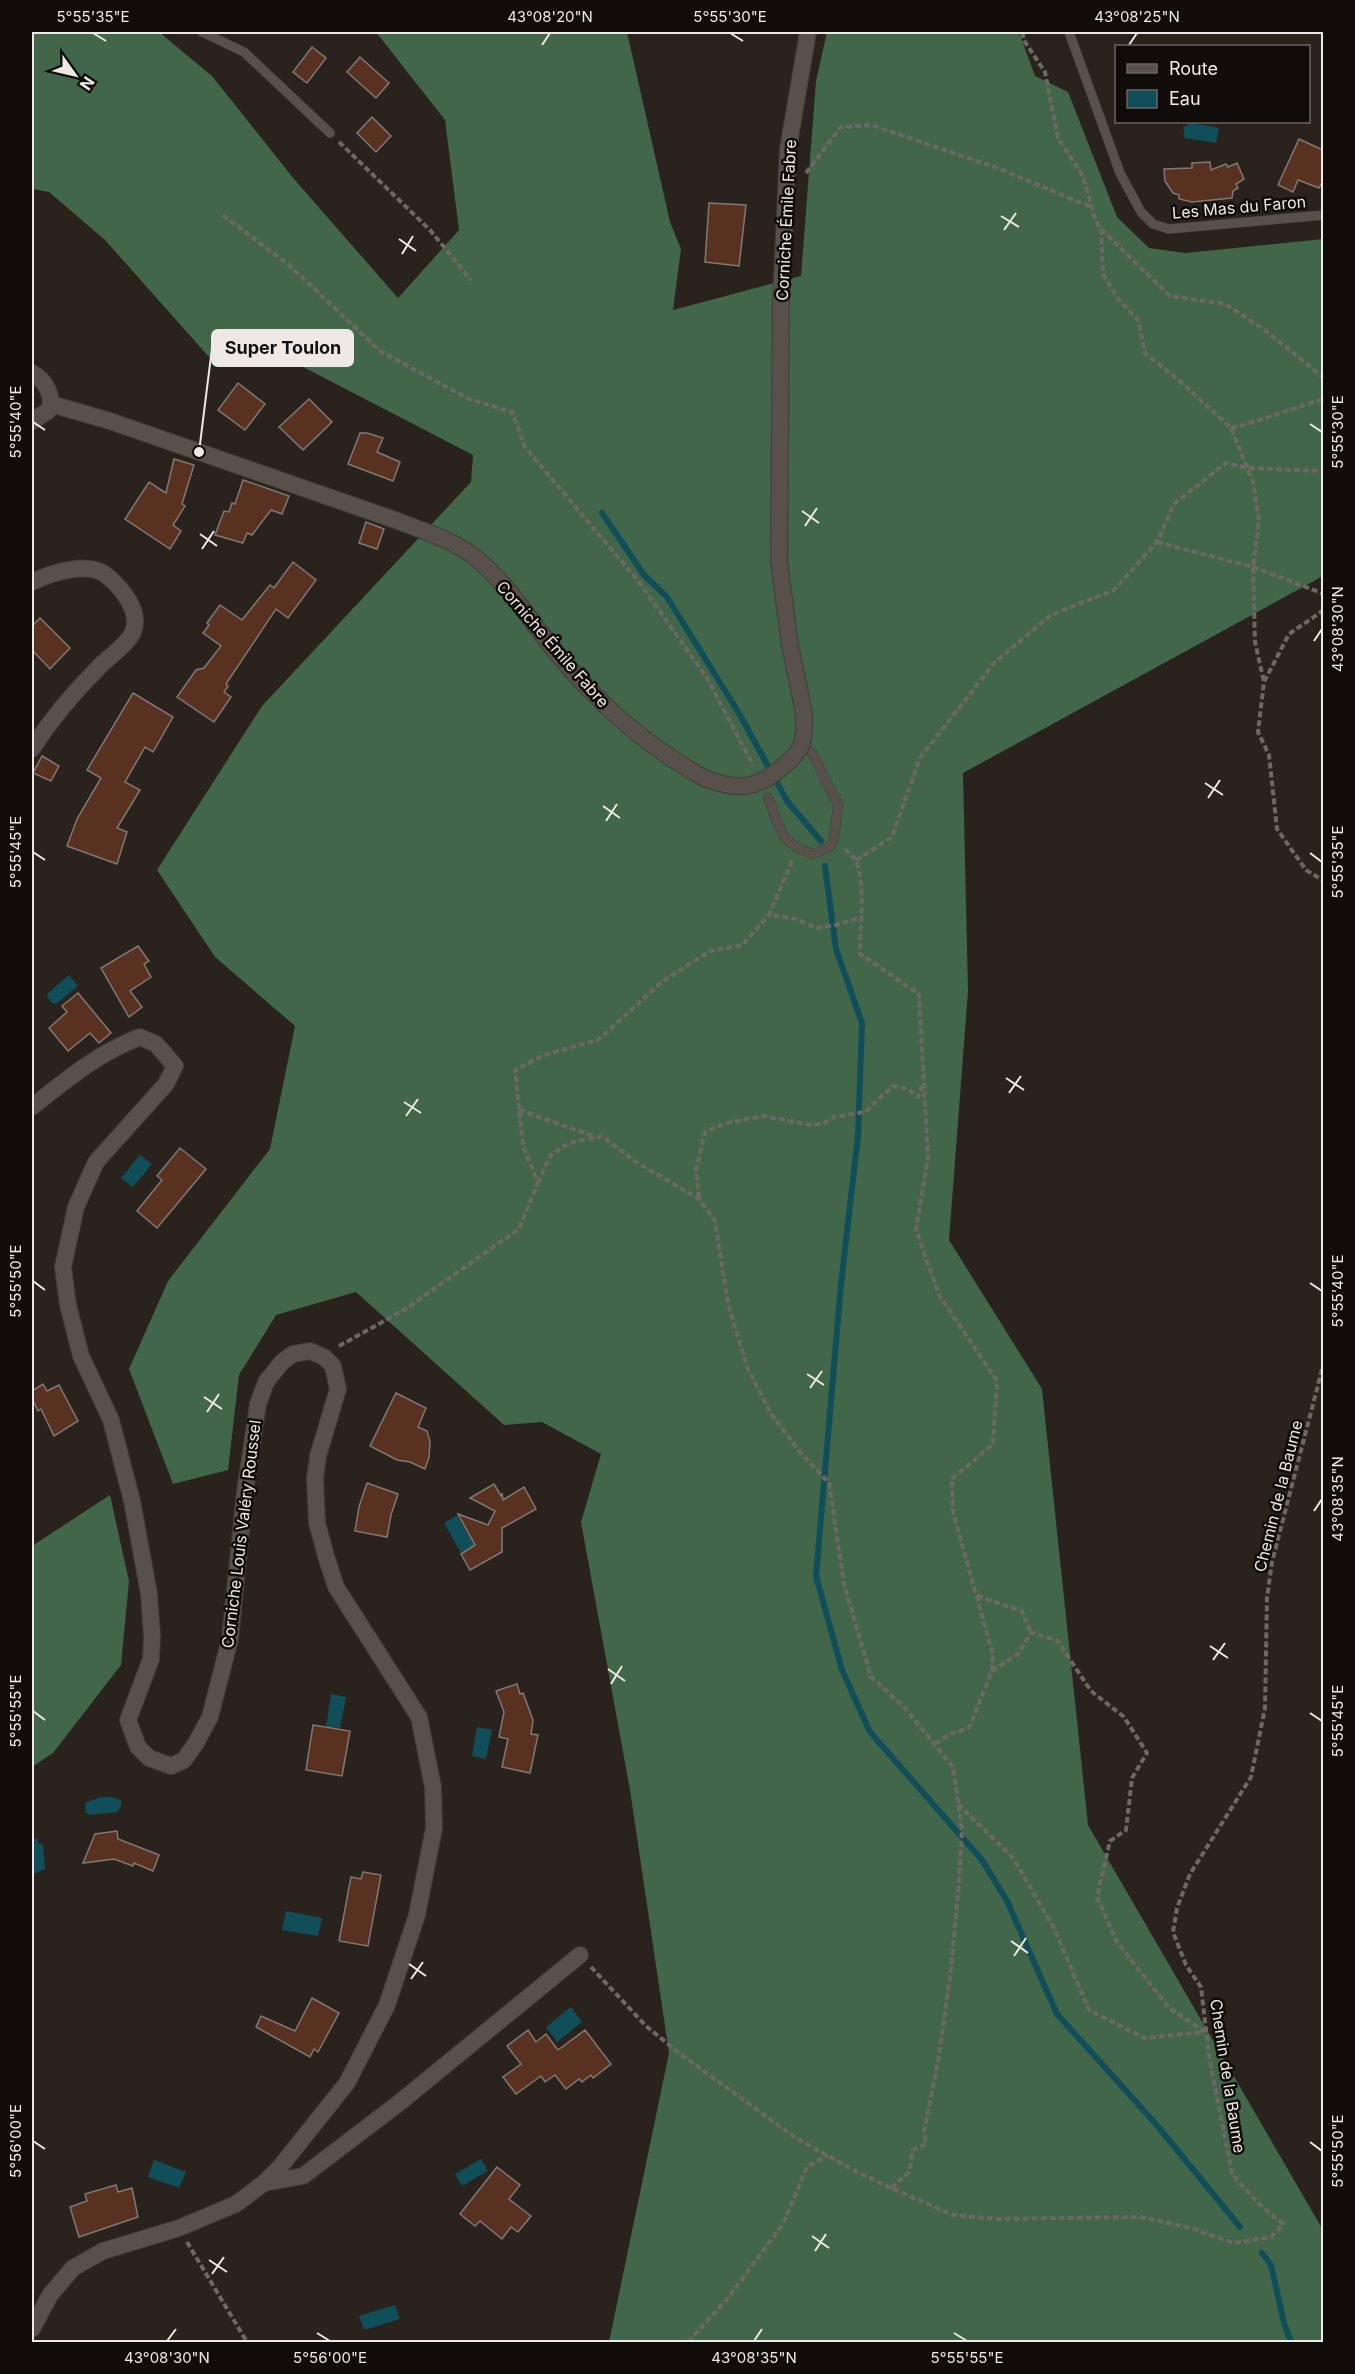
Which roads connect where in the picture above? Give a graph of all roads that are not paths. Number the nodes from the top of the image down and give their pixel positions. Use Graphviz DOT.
graph roads {
  1 [pos="202,32"];
  2 [pos="808,32"];
  3 [pos="1069,32"];
  4 [pos="330,133"];
  5 [pos="1323,215"];
  6 [pos="32,373"];
  7 [pos="51,405"];
  8 [pos="32,421"];
  9 [pos="32,582"];
  10 [pos="802,744"];
  11 [pos="32,749"];
  12 [pos="768,798"];
  13 [pos="32,1107"];
  14 [pos="580,1955"];
  15 [pos="264,2183"];
  16 [pos="32,2329"];
  1 -- 4 [label="lane"];
  2 -- 10 [label="street, Corniche Émile Fabre, bridge"];
  3 -- 5 [label="lane, Les Mas du Faron"];
  6 -- 7 [label="street"];
  7 -- 8 [label="street"];
  7 -- 10 [label="street, Corniche Émile Fabre, bridge"];
  9 -- 11 [label="street"];
  10 -- 12 [label="lane"];
  13 -- 15 [label="street, Corniche Louis Valéry Roussel"];
  14 -- 15 [label="street"];
  15 -- 16 [label="street"];
}
